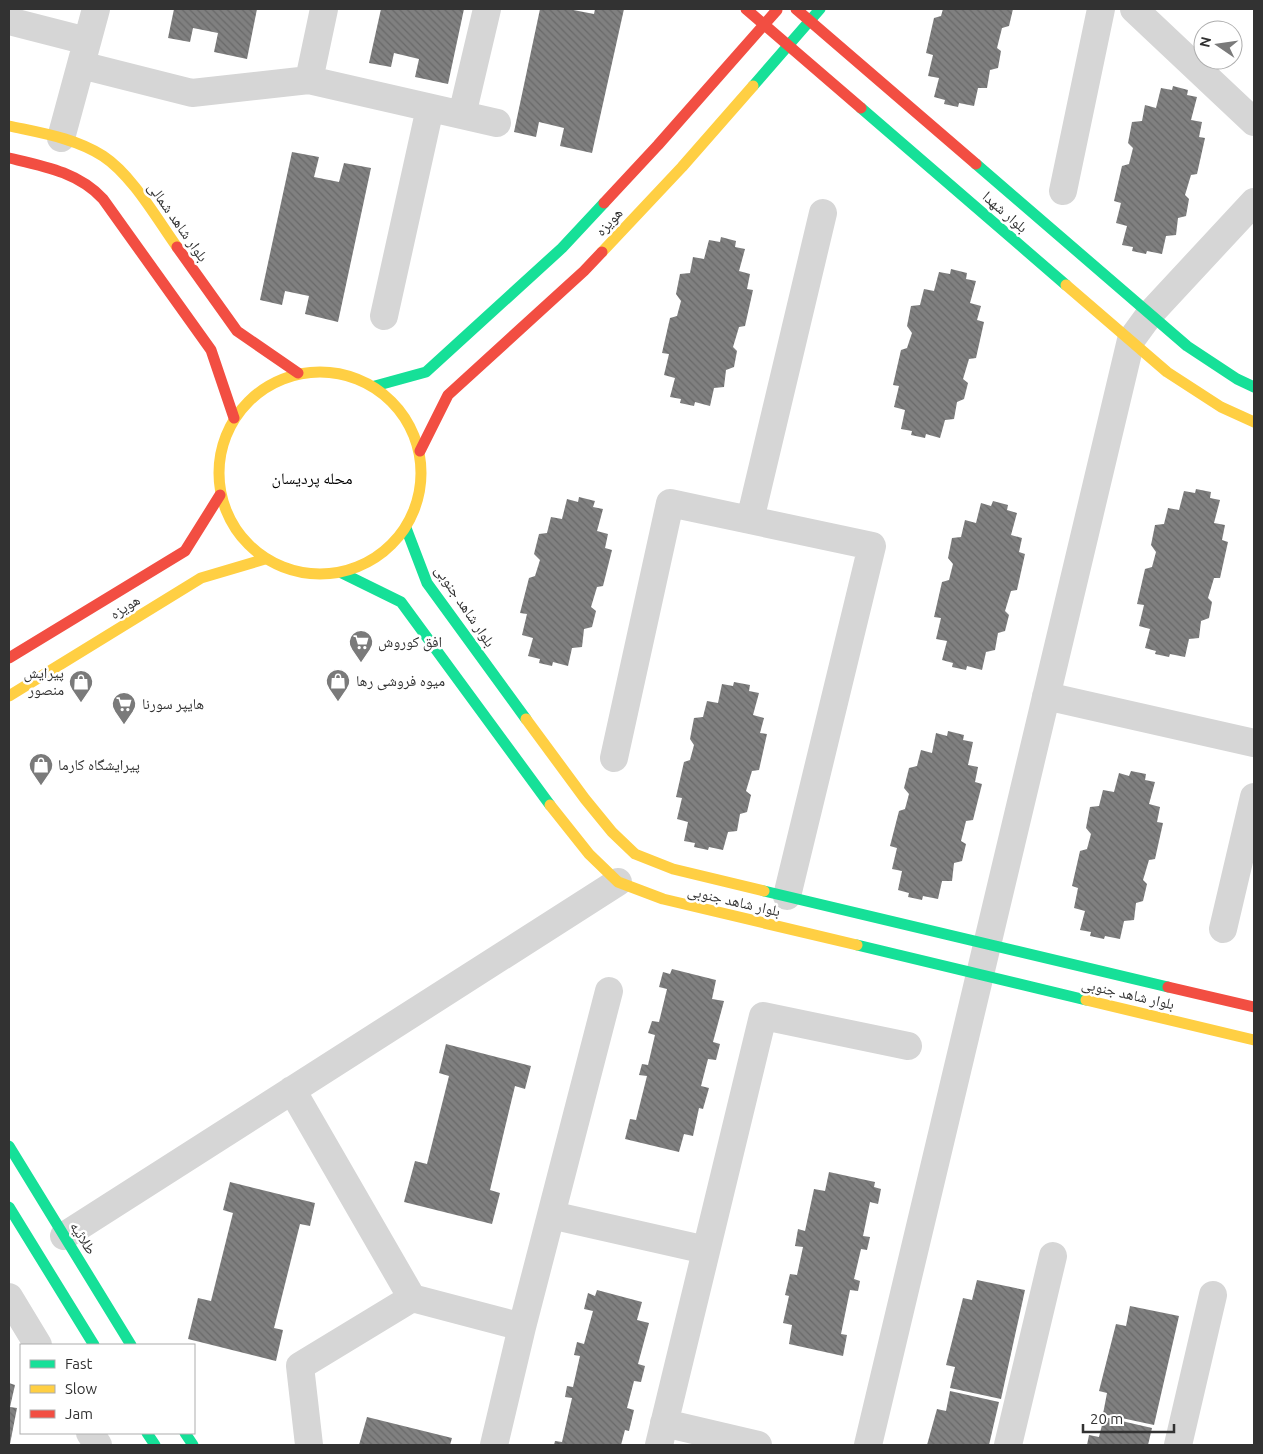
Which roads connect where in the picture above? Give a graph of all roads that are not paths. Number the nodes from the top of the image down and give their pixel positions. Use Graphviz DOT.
graph roads {
  1 [pos="96,9"];
  2 [pos="324,9"];
  3 [pos="487,9"];
  4 [pos="746,9"];
  5 [pos="778,9"];
  6 [pos="796,9"];
  7 [pos="820,9"];
  8 [pos="1101,9"];
  9 [pos="1134,9"];
  10 [pos="809,20"];
  11 [pos="9,21"];
  12 [pos="764,24"];
  13 [pos="789,45"];
  14 [pos="84,53"];
  15 [pos="309,80"];
  16 [pos="430,108"];
  17 [pos="462,115"];
  18 [pos="1254,122"];
  19 [pos="497,123"];
  20 [pos="9,126"];
  21 [pos="61,138"];
  22 [pos="9,158"];
  23 [pos="1063,191"];
  24 [pos="1254,202"];
  25 [pos="823,213"];
  26 [pos="1150,314"];
  27 [pos="384,316"];
  28 [pos="1131,340"];
  29 [pos="298,373"];
  30 [pos="375,386"];
  31 [pos="1254,387"];
  32 [pos="234,418"];
  33 [pos="1254,422"];
  34 [pos="420,451"];
  35 [pos="220,495"];
  36 [pos="750,520"];
  37 [pos="406,528"];
  38 [pos="265,559"];
  39 [pos="342,573"];
  40 [pos="9,658"];
  41 [pos="9,696"];
  42 [pos="1046,696"];
  43 [pos="1254,743"];
  44 [pos="614,758"];
  45 [pos="1254,797"];
  46 [pos="618,882"];
  47 [pos="786,896"];
  48 [pos="1223,929"];
  49 [pos="987,943"];
  50 [pos="980,974"];
  51 [pos="609,991"];
  52 [pos="1254,1007"];
  53 [pos="1254,1040"];
  54 [pos="908,1046"];
  55 [pos="292,1090"];
  56 [pos="9,1146"];
  57 [pos="9,1206"];
  58 [pos="552,1215"];
  59 [pos="52,1246"];
  60 [pos="706,1250"];
  61 [pos="1053,1256"];
  62 [pos="1213,1296"];
  63 [pos="9,1297"];
  64 [pos="412,1298"];
  65 [pos="522,1327"];
  66 [pos="37,1344"];
  67 [pos="94,1344"];
  68 [pos="130,1344"];
  69 [pos="91,1434"];
  70 [pos="149,1434"];
  71 [pos="186,1434"];
  72 [pos="662,1434"];
  73 [pos="98,1445"];
  74 [pos="155,1445"];
  75 [pos="193,1445"];
  76 [pos="309,1445"];
  77 [pos="494,1445"];
  78 [pos="758,1445"];
  79 [pos="868,1445"];
  80 [pos="1008,1445"];
  81 [pos="1178,1445"];
  1 -- 14 [label="street"];
  2 -- 15 [label="street"];
  3 -- 17 [label="street"];
  4 -- 12 [label="street, بلوار شهدا"];
  5 -- 12 [label="street, هویزه"];
  6 -- 10 [label="street, بلوار شهدا"];
  7 -- 10 [label="street, هویزه"];
  8 -- 23 [label="street"];
  9 -- 18 [label="street"];
  10 -- 13 [label="street, هویزه"];
  10 -- 26 [label="street, بلوار شهدا"];
  11 -- 14 [label="street"];
  12 -- 13 [label="street, بلوار شهدا"];
  12 -- 30 [label="street, هویزه"];
  13 -- 28 [label="street, بلوار شهدا"];
  13 -- 34 [label="street, هویزه"];
  14 -- 15 [label="street"];
  14 -- 21 [label="street"];
  15 -- 16 [label="street"];
  16 -- 17 [label="street"];
  16 -- 27 [label="street"];
  17 -- 19 [label="street"];
  20 -- 21 [label="street, بلوار شاهد شمالی"];
  21 -- 29 [label="street, بلوار شاهد شمالی"];
  22 -- 32 [label="street"];
  24 -- 26 [label="street"];
  25 -- 36 [label="street"];
  26 -- 28 [label="street"];
  26 -- 31 [label="street, بلوار شهدا"];
  28 -- 33 [label="street, بلوار شهدا"];
  28 -- 42 [label="street"];
  29 -- 30 [label="street"];
  29 -- 32 [label="street"];
  30 -- 34 [label="street"];
  32 -- 35 [label="street"];
  34 -- 37 [label="street"];
  35 -- 38 [label="street"];
  35 -- 40 [label="street, هویزه"];
  36 -- 44 [label="street"];
  36 -- 47 [label="street"];
  37 -- 39 [label="street"];
  37 -- 47 [label="street, بلوار شاهد جنوبی"];
  38 -- 39 [label="street"];
  38 -- 41 [label="street, هویزه"];
  39 -- 46 [label="street, بلوار شاهد جنوبی"];
  42 -- 43 [label="street"];
  42 -- 49 [label="street"];
  45 -- 48 [label="street"];
  46 -- 50 [label="street, بلوار شاهد جنوبی"];
  46 -- 55 [label="street"];
  47 -- 49 [label="street, بلوار شاهد جنوبی"];
  49 -- 50 [label="street"];
  49 -- 52 [label="street, بلوار شاهد جنوبی"];
  50 -- 53 [label="street, بلوار شاهد جنوبی"];
  50 -- 79 [label="street"];
  51 -- 58 [label="street"];
  54 -- 60 [label="street"];
  55 -- 59 [label="street"];
  55 -- 64 [label="street"];
  56 -- 59 [label="street, طلائیه"];
  57 -- 59 [label="street, طلائیه"];
  58 -- 60 [label="street"];
  58 -- 65 [label="street"];
  59 -- 67 [label="street, طلائیه"];
  59 -- 68 [label="street, طلائیه"];
  60 -- 72 [label="street"];
  61 -- 80 [label="street"];
  62 -- 81 [label="street"];
  63 -- 66 [label="street"];
  64 -- 65 [label="street"];
  64 -- 76 [label="street"];
  65 -- 77 [label="street"];
  69 -- 73 [label="street"];
  70 -- 74 [label="street"];
  71 -- 75 [label="street"];
  72 -- 78 [label="street"];
}
